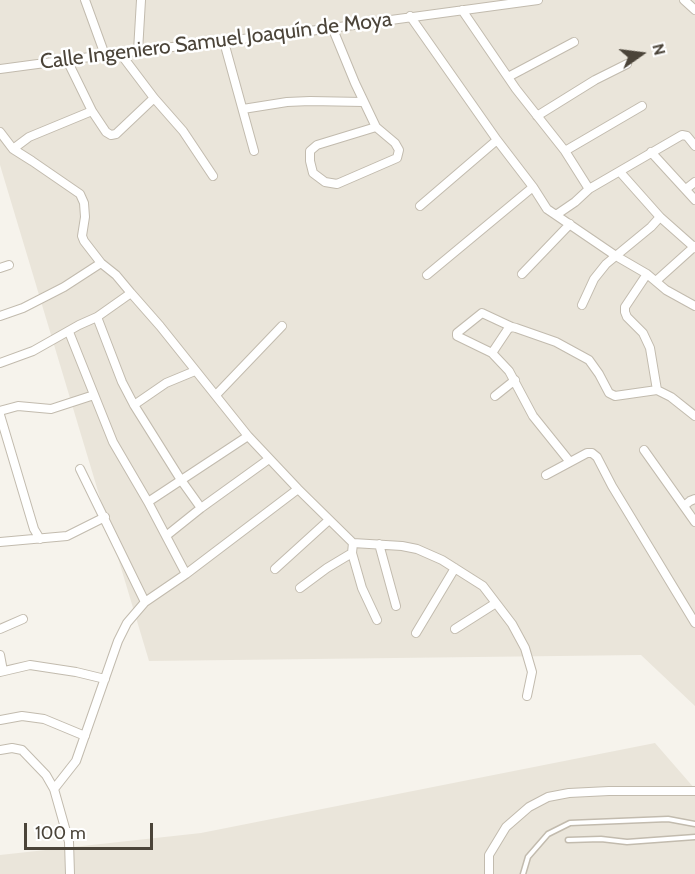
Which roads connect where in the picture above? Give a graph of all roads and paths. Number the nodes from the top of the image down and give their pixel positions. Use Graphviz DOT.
graph roads {
  1 [pos="86,0"];
  2 [pos="141,0"];
  3 [pos="538,0"];
  4 [pos="684,0"];
  5 [pos="481,4"];
  6 [pos="462,10"];
  7 [pos="695,10"];
  8 [pos="410,16"];
  9 [pos="332,27"];
  10 [pos="224,42"];
  11 [pos="574,42"];
  12 [pos="138,51"];
  13 [pos="120,53"];
  14 [pos="105,55"];
  15 [pos="67,60"];
  16 [pos="627,64"];
  17 [pos="0,69"];
  18 [pos="508,77"];
  19 [pos="154,98"];
  20 [pos="363,102"];
  21 [pos="642,106"];
  22 [pos="243,109"];
  23 [pos="92,111"];
  24 [pos="537,117"];
  25 [pos="376,127"];
  26 [pos="0,132"];
  27 [pos="497,140"];
  28 [pos="695,146"];
  29 [pos="12,149"];
  30 [pos="254,151"];
  31 [pos="565,151"];
  32 [pos="651,153"];
  33 [pos="620,172"];
  34 [pos="213,176"];
  35 [pos="695,183"];
  36 [pos="533,187"];
  37 [pos="589,189"];
  38 [pos="686,189"];
  39 [pos="695,200"];
  40 [pos="420,206"];
  41 [pos="556,215"];
  42 [pos="660,217"];
  43 [pos="570,224"];
  44 [pos="695,247"];
  45 [pos="616,256"];
  46 [pos="101,262"];
  47 [pos="9,265"];
  48 [pos="0,268"];
  49 [pos="522,274"];
  50 [pos="647,274"];
  51 [pos="427,275"];
  52 [pos="656,281"];
  53 [pos="131,293"];
  54 [pos="582,305"];
  55 [pos="695,306"];
  56 [pos="0,316"];
  57 [pos="97,316"];
  58 [pos="282,326"];
  59 [pos="512,327"];
  60 [pos="69,332"];
  61 [pos="492,353"];
  62 [pos="0,363"];
  63 [pos="195,370"];
  64 [pos="515,380"];
  65 [pos="657,390"];
  66 [pos="94,395"];
  67 [pos="216,395"];
  68 [pos="495,396"];
  69 [pos="134,405"];
  70 [pos="0,413"];
  71 [pos="695,416"];
  72 [pos="248,436"];
  73 [pos="644,450"];
  74 [pos="269,459"];
  75 [pos="570,462"];
  76 [pos="80,469"];
  77 [pos="546,475"];
  78 [pos="181,480"];
  79 [pos="298,489"];
  80 [pos="695,499"];
  81 [pos="148,502"];
  82 [pos="684,506"];
  83 [pos="201,508"];
  84 [pos="105,517"];
  85 [pos="329,520"];
  86 [pos="695,522"];
  87 [pos="166,536"];
  88 [pos="40,539"];
  89 [pos="0,542"];
  90 [pos="353,543"];
  91 [pos="379,544"];
  92 [pos="352,553"];
  93 [pos="275,568"];
  94 [pos="455,568"];
  95 [pos="186,574"];
  96 [pos="300,588"];
  97 [pos="146,602"];
  98 [pos="496,603"];
  99 [pos="396,606"];
  100 [pos="23,619"];
  101 [pos="377,620"];
  102 [pos="695,622"];
  103 [pos="0,629"];
  104 [pos="455,629"];
  105 [pos="416,633"];
  106 [pos="0,655"];
  107 [pos="2,671"];
  108 [pos="105,679"];
  109 [pos="527,696"];
  110 [pos="0,720"];
  111 [pos="85,736"];
  112 [pos="0,750"];
  113 [pos="54,789"];
  114 [pos="695,791"];
  115 [pos="695,824"];
  116 [pos="695,837"];
  117 [pos="568,840"];
  118 [pos="70,874"];
  119 [pos="489,874"];
  120 [pos="523,874"];
  1 -- 14 [label="street"];
  2 -- 12 [label="street"];
  3 -- 5 [label="street, Calle Ingeniero Samuel Joaquín de Moya"];
  4 -- 7 [label="street"];
  5 -- 6 [label="street, Calle Ingeniero Samuel Joaquín de Moya"];
  6 -- 8 [label="street, Calle Ingeniero Samuel Joaquín de Moya"];
  6 -- 18 [label="street"];
  8 -- 9 [label="street, Calle Ingeniero Samuel Joaquín de Moya"];
  8 -- 27 [label="street"];
  9 -- 10 [label="street, Calle Ingeniero Samuel Joaquín de Moya"];
  9 -- 20 [label="street"];
  10 -- 12 [label="street, Calle Ingeniero Samuel Joaquín de Moya"];
  10 -- 22 [label="street"];
  11 -- 18 [label="street"];
  12 -- 13 [label="street, Calle Ingeniero Samuel Joaquín de Moya"];
  13 -- 14 [label="street, Calle Ingeniero Samuel Joaquín de Moya"];
  13 -- 19 [label="street"];
  14 -- 15 [label="street, Calle Ingeniero Samuel Joaquín de Moya"];
  15 -- 17 [label="street, Calle Ingeniero Samuel Joaquín de Moya"];
  15 -- 23 [label="street"];
  16 -- 24 [label="street"];
  18 -- 24 [label="street"];
  19 -- 23 [label="street"];
  19 -- 34 [label="street"];
  20 -- 22 [label="street"];
  20 -- 25 [label="street"];
  21 -- 31 [label="street"];
  22 -- 30 [label="street"];
  23 -- 29 [label="street"];
  24 -- 31 [label="street"];
  25 -- 25 [label="street"];
  26 -- 29 [label="street"];
  27 -- 36 [label="street"];
  27 -- 40 [label="street"];
  28 -- 32 [label="street"];
  29 -- 46 [label="street"];
  31 -- 37 [label="street"];
  32 -- 33 [label="street"];
  32 -- 38 [label="street"];
  33 -- 37 [label="street"];
  33 -- 42 [label="street"];
  35 -- 38 [label="street"];
  36 -- 41 [label="street"];
  36 -- 51 [label="street"];
  37 -- 41 [label="street"];
  38 -- 39 [label="street"];
  41 -- 43 [label="street"];
  42 -- 44 [label="street"];
  42 -- 45 [label="street"];
  43 -- 45 [label="street"];
  43 -- 49 [label="street"];
  44 -- 52 [label="street"];
  45 -- 50 [label="street"];
  45 -- 54 [label="street"];
  46 -- 53 [label="street"];
  46 -- 56 [label="street"];
  47 -- 48 [label="street"];
  50 -- 52 [label="street"];
  50 -- 65 [label="street"];
  52 -- 55 [label="street"];
  53 -- 57 [label="street"];
  53 -- 63 [label="street"];
  57 -- 60 [label="street"];
  57 -- 69 [label="street"];
  58 -- 67 [label="street"];
  59 -- 61 [label="street"];
  59 -- 61 [label="street"];
  59 -- 65 [label="street"];
  60 -- 62 [label="street"];
  60 -- 66 [label="street"];
  61 -- 64 [label="street"];
  63 -- 67 [label="street"];
  63 -- 69 [label="street"];
  64 -- 68 [label="street"];
  64 -- 75 [label="street"];
  65 -- 71 [label="street"];
  66 -- 70 [label="street"];
  66 -- 81 [label="street"];
  67 -- 72 [label="street"];
  69 -- 78 [label="street"];
  70 -- 88 [label="street"];
  72 -- 74 [label="street"];
  72 -- 78 [label="street"];
  73 -- 82 [label="street"];
  74 -- 79 [label="street"];
  74 -- 83 [label="street"];
  75 -- 77 [label="street"];
  75 -- 102 [label="street"];
  76 -- 84 [label="street"];
  78 -- 81 [label="street"];
  78 -- 83 [label="street"];
  79 -- 85 [label="street"];
  79 -- 95 [label="street"];
  80 -- 82 [label="street"];
  81 -- 87 [label="street"];
  82 -- 86 [label="street"];
  83 -- 87 [label="street"];
  84 -- 88 [label="street"];
  84 -- 97 [label="street"];
  85 -- 90 [label="street"];
  85 -- 93 [label="street"];
  87 -- 95 [label="street"];
  88 -- 89 [label="street"];
  90 -- 91 [label="street"];
  90 -- 92 [label="street"];
  91 -- 94 [label="street"];
  91 -- 99 [label="street"];
  92 -- 96 [label="street"];
  92 -- 101 [label="street"];
  94 -- 98 [label="street"];
  94 -- 105 [label="street"];
  95 -- 97 [label="street"];
  97 -- 108 [label="street"];
  98 -- 104 [label="street"];
  98 -- 109 [label="street"];
  100 -- 103 [label="street"];
  106 -- 107 [label="street"];
  107 -- 108 [label="street"];
  108 -- 111 [label="street"];
  110 -- 111 [label="street"];
  111 -- 113 [label="street"];
  112 -- 113 [label="street"];
  113 -- 118 [label="street"];
  114 -- 119 [label="street"];
  115 -- 120 [label="lane"];
  116 -- 117 [label="lane"];
}
